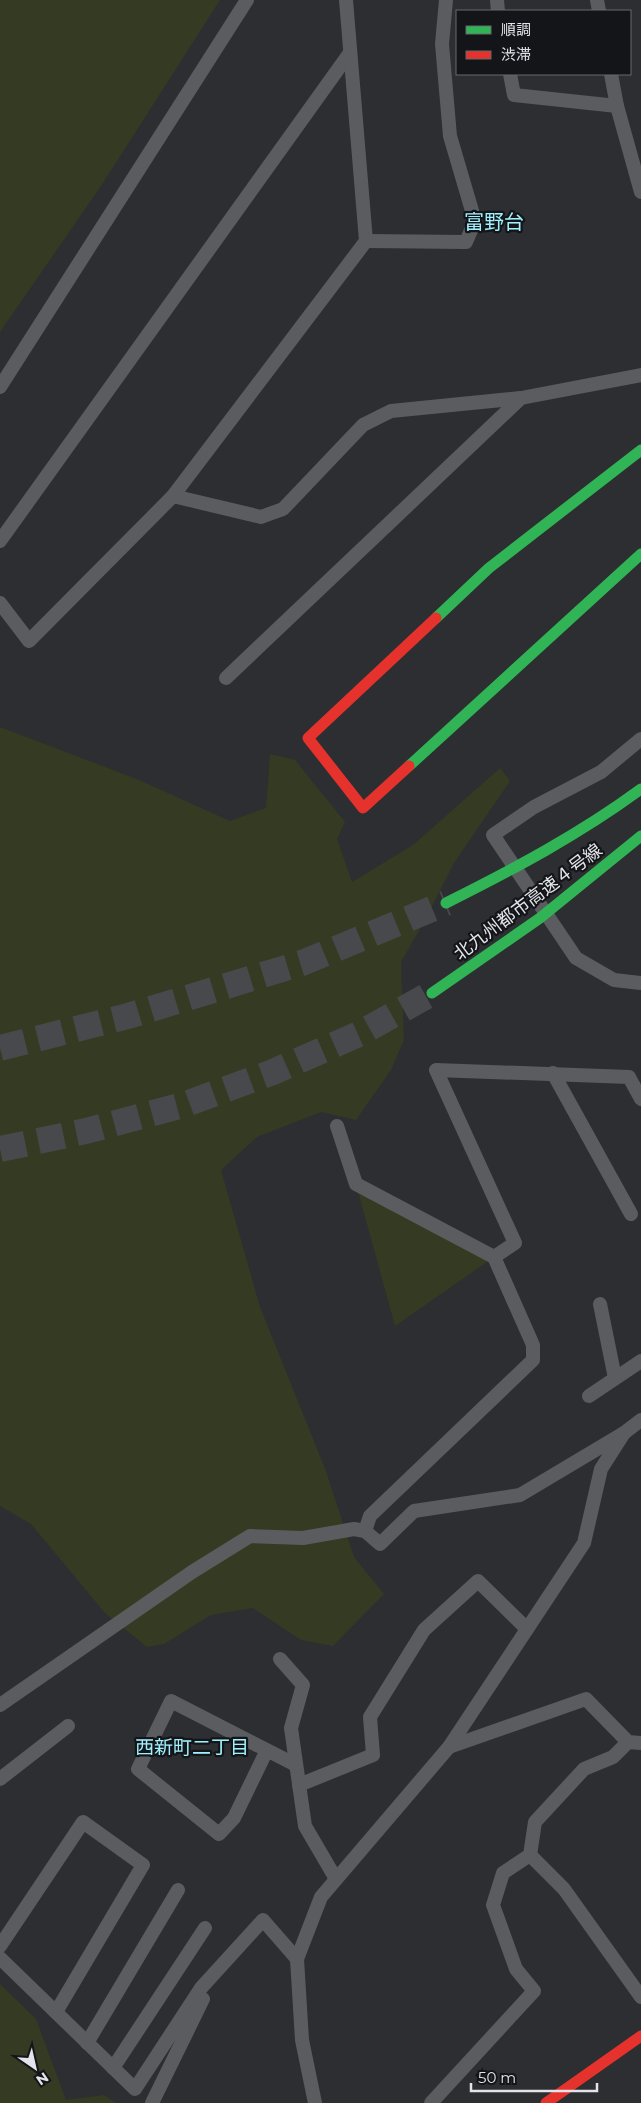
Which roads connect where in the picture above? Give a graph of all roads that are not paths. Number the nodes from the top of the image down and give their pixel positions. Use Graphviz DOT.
graph roads {
  1 [pos="247,0"];
  2 [pos="346,0"];
  3 [pos="446,0"];
  4 [pos="349,54"];
  5 [pos="510,75"];
  6 [pos="611,75"];
  7 [pos="617,106"];
  8 [pos="641,192"];
  9 [pos="366,241"];
  10 [pos="641,376"];
  11 [pos="0,387"];
  12 [pos="521,398"];
  13 [pos="641,450"];
  14 [pos="173,496"];
  15 [pos="0,542"];
  16 [pos="641,554"];
  17 [pos="0,603"];
  18 [pos="226,678"];
  19 [pos="641,739"];
  20 [pos="641,789"];
  21 [pos="641,836"];
  22 [pos="446,903"];
  23 [pos="641,983"];
  24 [pos="432,993"];
  25 [pos="553,1073"];
  26 [pos="641,1098"];
  27 [pos="337,1126"];
  28 [pos="631,1214"];
  29 [pos="494,1258"];
  30 [pos="600,1304"];
  31 [pos="641,1361"];
  32 [pos="615,1378"];
  33 [pos="589,1396"];
  34 [pos="641,1420"];
  35 [pos="624,1433"];
  36 [pos="365,1531"];
  37 [pos="527,1629"];
  38 [pos="280,1660"];
  39 [pos="0,1705"];
  40 [pos="68,1726"];
  41 [pos="635,1743"];
  42 [pos="449,1746"];
  43 [pos="267,1750"];
  44 [pos="296,1765"];
  45 [pos="0,1780"];
  46 [pos="299,1785"];
  47 [pos="530,1855"];
  48 [pos="336,1879"];
  49 [pos="178,1890"];
  50 [pos="205,1928"];
  51 [pos="0,1946"];
  52 [pos="0,1958"];
  53 [pos="297,1958"];
  54 [pos="217,1971"];
  55 [pos="641,1997"];
  56 [pos="56,2012"];
  57 [pos="641,2036"];
  58 [pos="87,2043"];
  59 [pos="113,2068"];
  60 [pos="152,2103"];
  61 [pos="316,2103"];
  62 [pos="431,2103"];
  63 [pos="546,2103"];
  1 -- 11 [label="street"];
  2 -- 4 [label="street"];
  3 -- 9 [label="street"];
  4 -- 9 [label="street"];
  4 -- 15 [label="street"];
  5 -- 7 [label="street"];
  6 -- 7 [label="street"];
  7 -- 8 [label="street"];
  9 -- 14 [label="street"];
  10 -- 12 [label="street"];
  12 -- 14 [label="street"];
  12 -- 18 [label="street"];
  13 -- 16 [label="main road"];
  14 -- 17 [label="street"];
  19 -- 23 [label="street"];
  20 -- 22 [label="main road, 北九州都市高速４号線"];
  21 -- 24 [label="main road, 北九州都市高速４号線"];
  25 -- 26 [label="street"];
  25 -- 28 [label="street"];
  25 -- 29 [label="street"];
  27 -- 29 [label="street"];
  29 -- 36 [label="street"];
  30 -- 32 [label="street"];
  31 -- 32 [label="street"];
  32 -- 33 [label="street"];
  34 -- 35 [label="street"];
  35 -- 36 [label="street"];
  35 -- 37 [label="street"];
  36 -- 39 [label="street"];
  37 -- 42 [label="street"];
  37 -- 46 [label="street"];
  38 -- 44 [label="street"];
  40 -- 45 [label="street"];
  41 -- 42 [label="street"];
  41 -- 47 [label="street"];
  42 -- 48 [label="street"];
  43 -- 44 [label="street"];
  44 -- 46 [label="street"];
  46 -- 48 [label="street"];
  47 -- 55 [label="street"];
  47 -- 62 [label="street"];
  48 -- 53 [label="street"];
  49 -- 58 [label="street"];
  50 -- 59 [label="street"];
  51 -- 56 [label="street"];
  52 -- 56 [label="street"];
  53 -- 54 [label="street"];
  53 -- 61 [label="street"];
  54 -- 59 [label="street"];
  54 -- 60 [label="street"];
  56 -- 58 [label="street"];
  57 -- 63 [label="main road"];
  58 -- 59 [label="street"];
}
